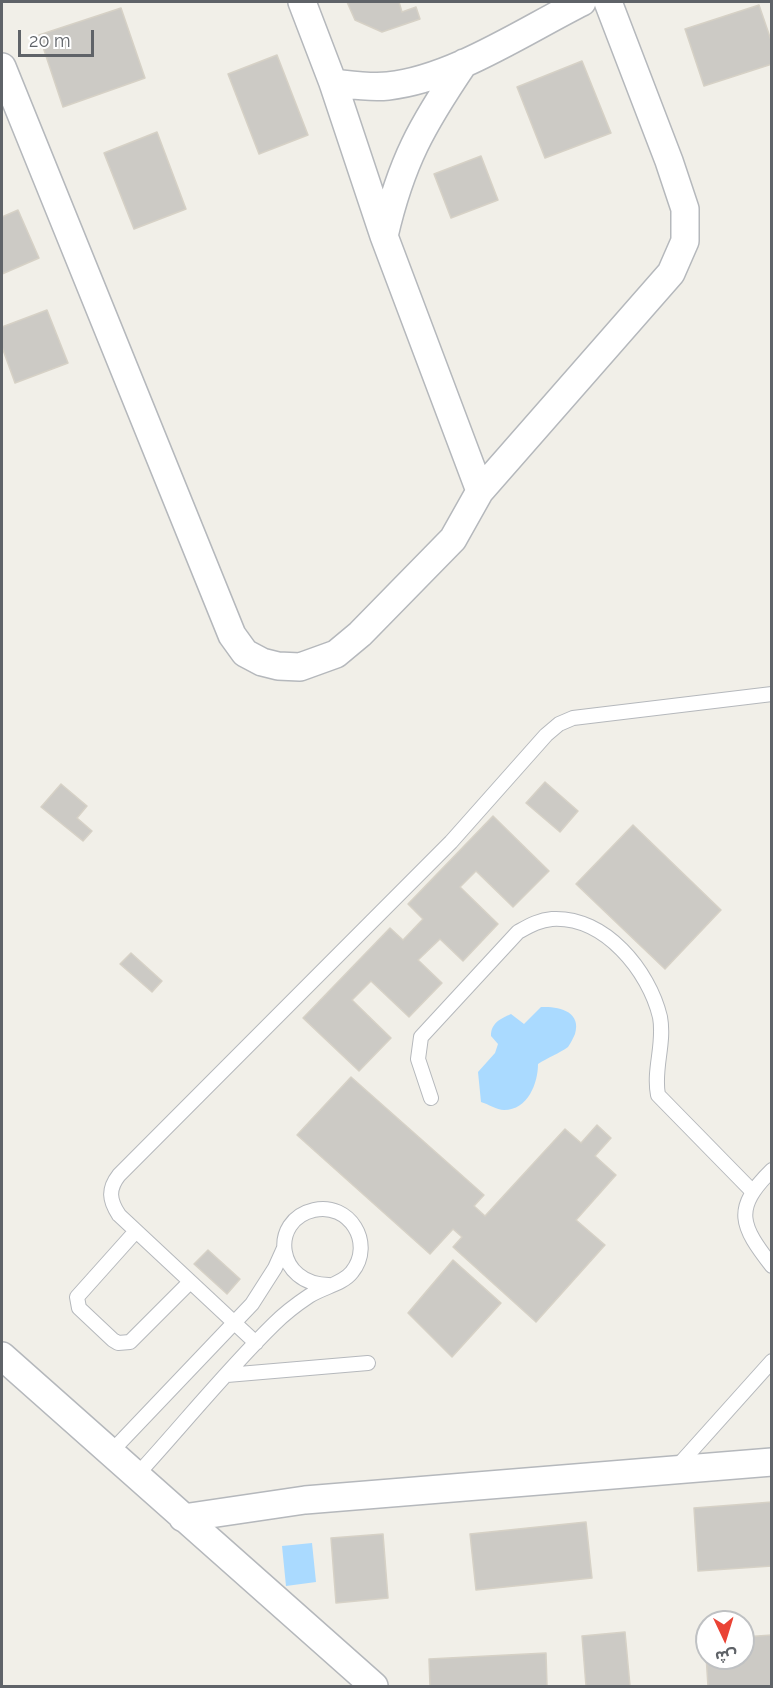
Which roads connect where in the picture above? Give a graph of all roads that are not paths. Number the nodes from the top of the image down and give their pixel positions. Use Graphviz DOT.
graph roads {
  1 [pos="302,2"];
  2 [pos="582,2"];
  3 [pos="608,2"];
  4 [pos="464,63"];
  5 [pos="2,67"];
  6 [pos="333,83"];
  7 [pos="384,236"];
  8 [pos="480,491"];
  9 [pos="771,694"];
  10 [pos="431,1098"];
  11 [pos="771,1170"];
  12 [pos="752,1191"];
  13 [pos="136,1231"];
  14 [pos="284,1248"];
  15 [pos="771,1266"];
  16 [pos="190,1282"];
  17 [pos="330,1285"];
  18 [pos="234,1323"];
  19 [pos="256,1343"];
  20 [pos="2,1356"];
  21 [pos="771,1361"];
  22 [pos="368,1363"];
  23 [pos="227,1375"];
  24 [pos="110,1453"];
  25 [pos="771,1462"];
  26 [pos="675,1470"];
  27 [pos="136,1476"];
  28 [pos="183,1518"];
  29 [pos="374,1686"];
  1 -- 6 [label="street"];
  2 -- 4 [label="street"];
  3 -- 8 [label="street"];
  4 -- 6 [label="street"];
  4 -- 7 [label="street"];
  5 -- 8 [label="street"];
  6 -- 7 [label="street"];
  7 -- 8 [label="street"];
  9 -- 13 [label="lane"];
  10 -- 12 [label="lane"];
  11 -- 12 [label="lane"];
  12 -- 15 [label="lane"];
  13 -- 16 [label="lane"];
  13 -- 16 [label="lane"];
  14 -- 17 [label="lane"];
  14 -- 17 [label="lane"];
  14 -- 18 [label="lane"];
  16 -- 18 [label="lane"];
  17 -- 19 [label="lane"];
  18 -- 19 [label="lane"];
  18 -- 24 [label="lane"];
  19 -- 23 [label="lane"];
  20 -- 24 [label="street"];
  21 -- 26 [label="lane"];
  22 -- 23 [label="lane"];
  23 -- 27 [label="lane"];
  24 -- 27 [label="street"];
  25 -- 26 [label="street"];
  26 -- 28 [label="street"];
  27 -- 28 [label="street"];
  28 -- 29 [label="street"];
}
